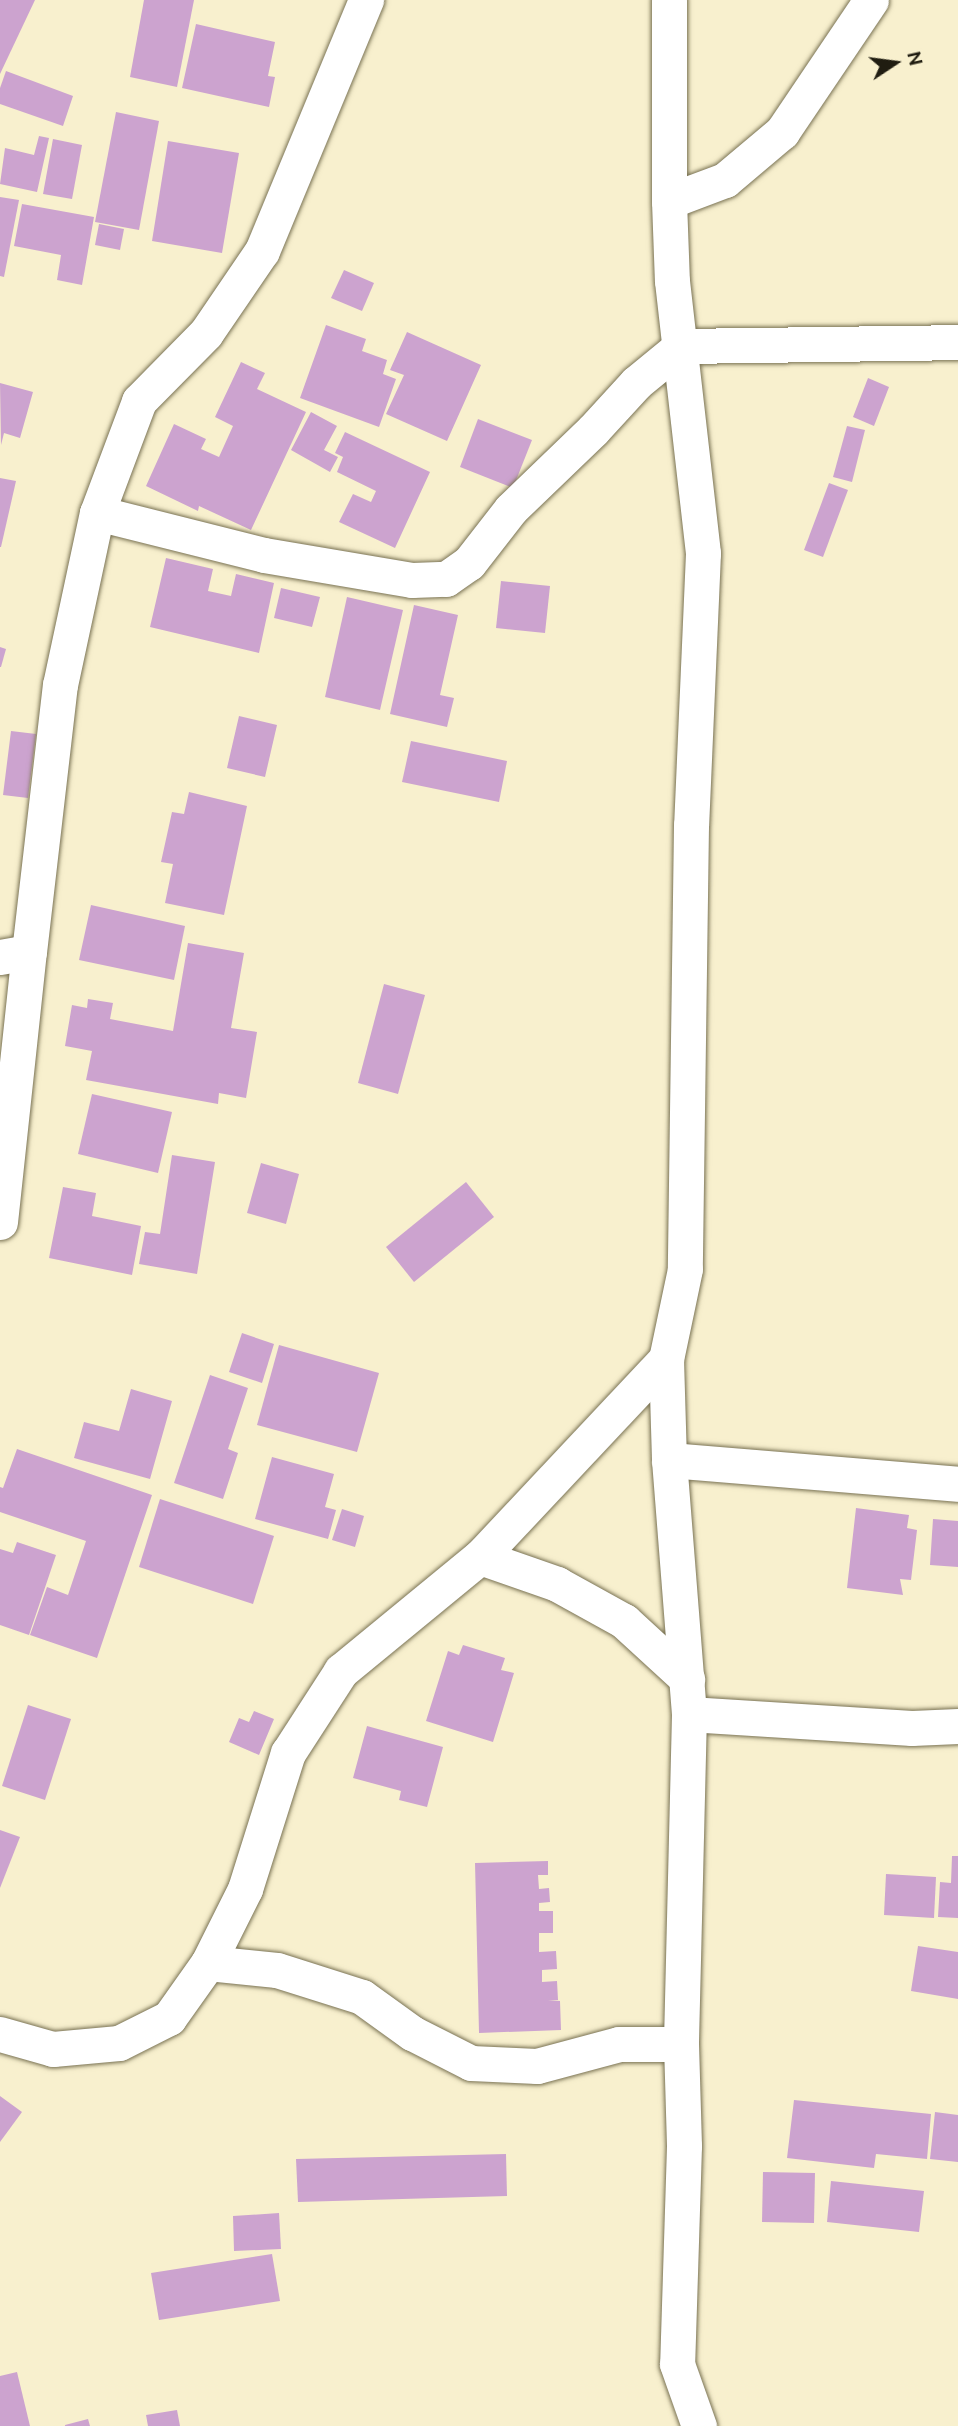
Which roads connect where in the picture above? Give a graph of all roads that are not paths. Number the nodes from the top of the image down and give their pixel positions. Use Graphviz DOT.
graph roads {
  1 [pos="366,0"];
  2 [pos="669,0"];
  3 [pos="871,0"];
  4 [pos="668,201"];
  5 [pos="958,342"];
  6 [pos="681,346"];
  7 [pos="97,513"];
  8 [pos="15,955"];
  9 [pos="0,1222"];
  10 [pos="666,1359"];
  11 [pos="669,1460"];
  12 [pos="958,1484"];
  13 [pos="480,1556"];
  14 [pos="687,1679"];
  15 [pos="689,1714"];
  16 [pos="958,1726"];
  17 [pos="208,1963"];
  18 [pos="0,2034"];
  19 [pos="681,2044"];
  20 [pos="699,2426"];
  1 -- 7 [label="street"];
  2 -- 4 [label="street"];
  3 -- 4 [label="street"];
  4 -- 6 [label="street"];
  5 -- 6 [label="street"];
  6 -- 7 [label="street"];
  6 -- 10 [label="street"];
  7 -- 8 [label="street"];
  8 -- 9 [label="street"];
  10 -- 11 [label="street"];
  10 -- 13 [label="street"];
  11 -- 12 [label="street"];
  11 -- 14 [label="street"];
  13 -- 14 [label="street"];
  13 -- 17 [label="street"];
  14 -- 15 [label="street"];
  15 -- 16 [label="street"];
  15 -- 19 [label="street"];
  17 -- 18 [label="street"];
  17 -- 19 [label="street"];
  19 -- 20 [label="street"];
}
